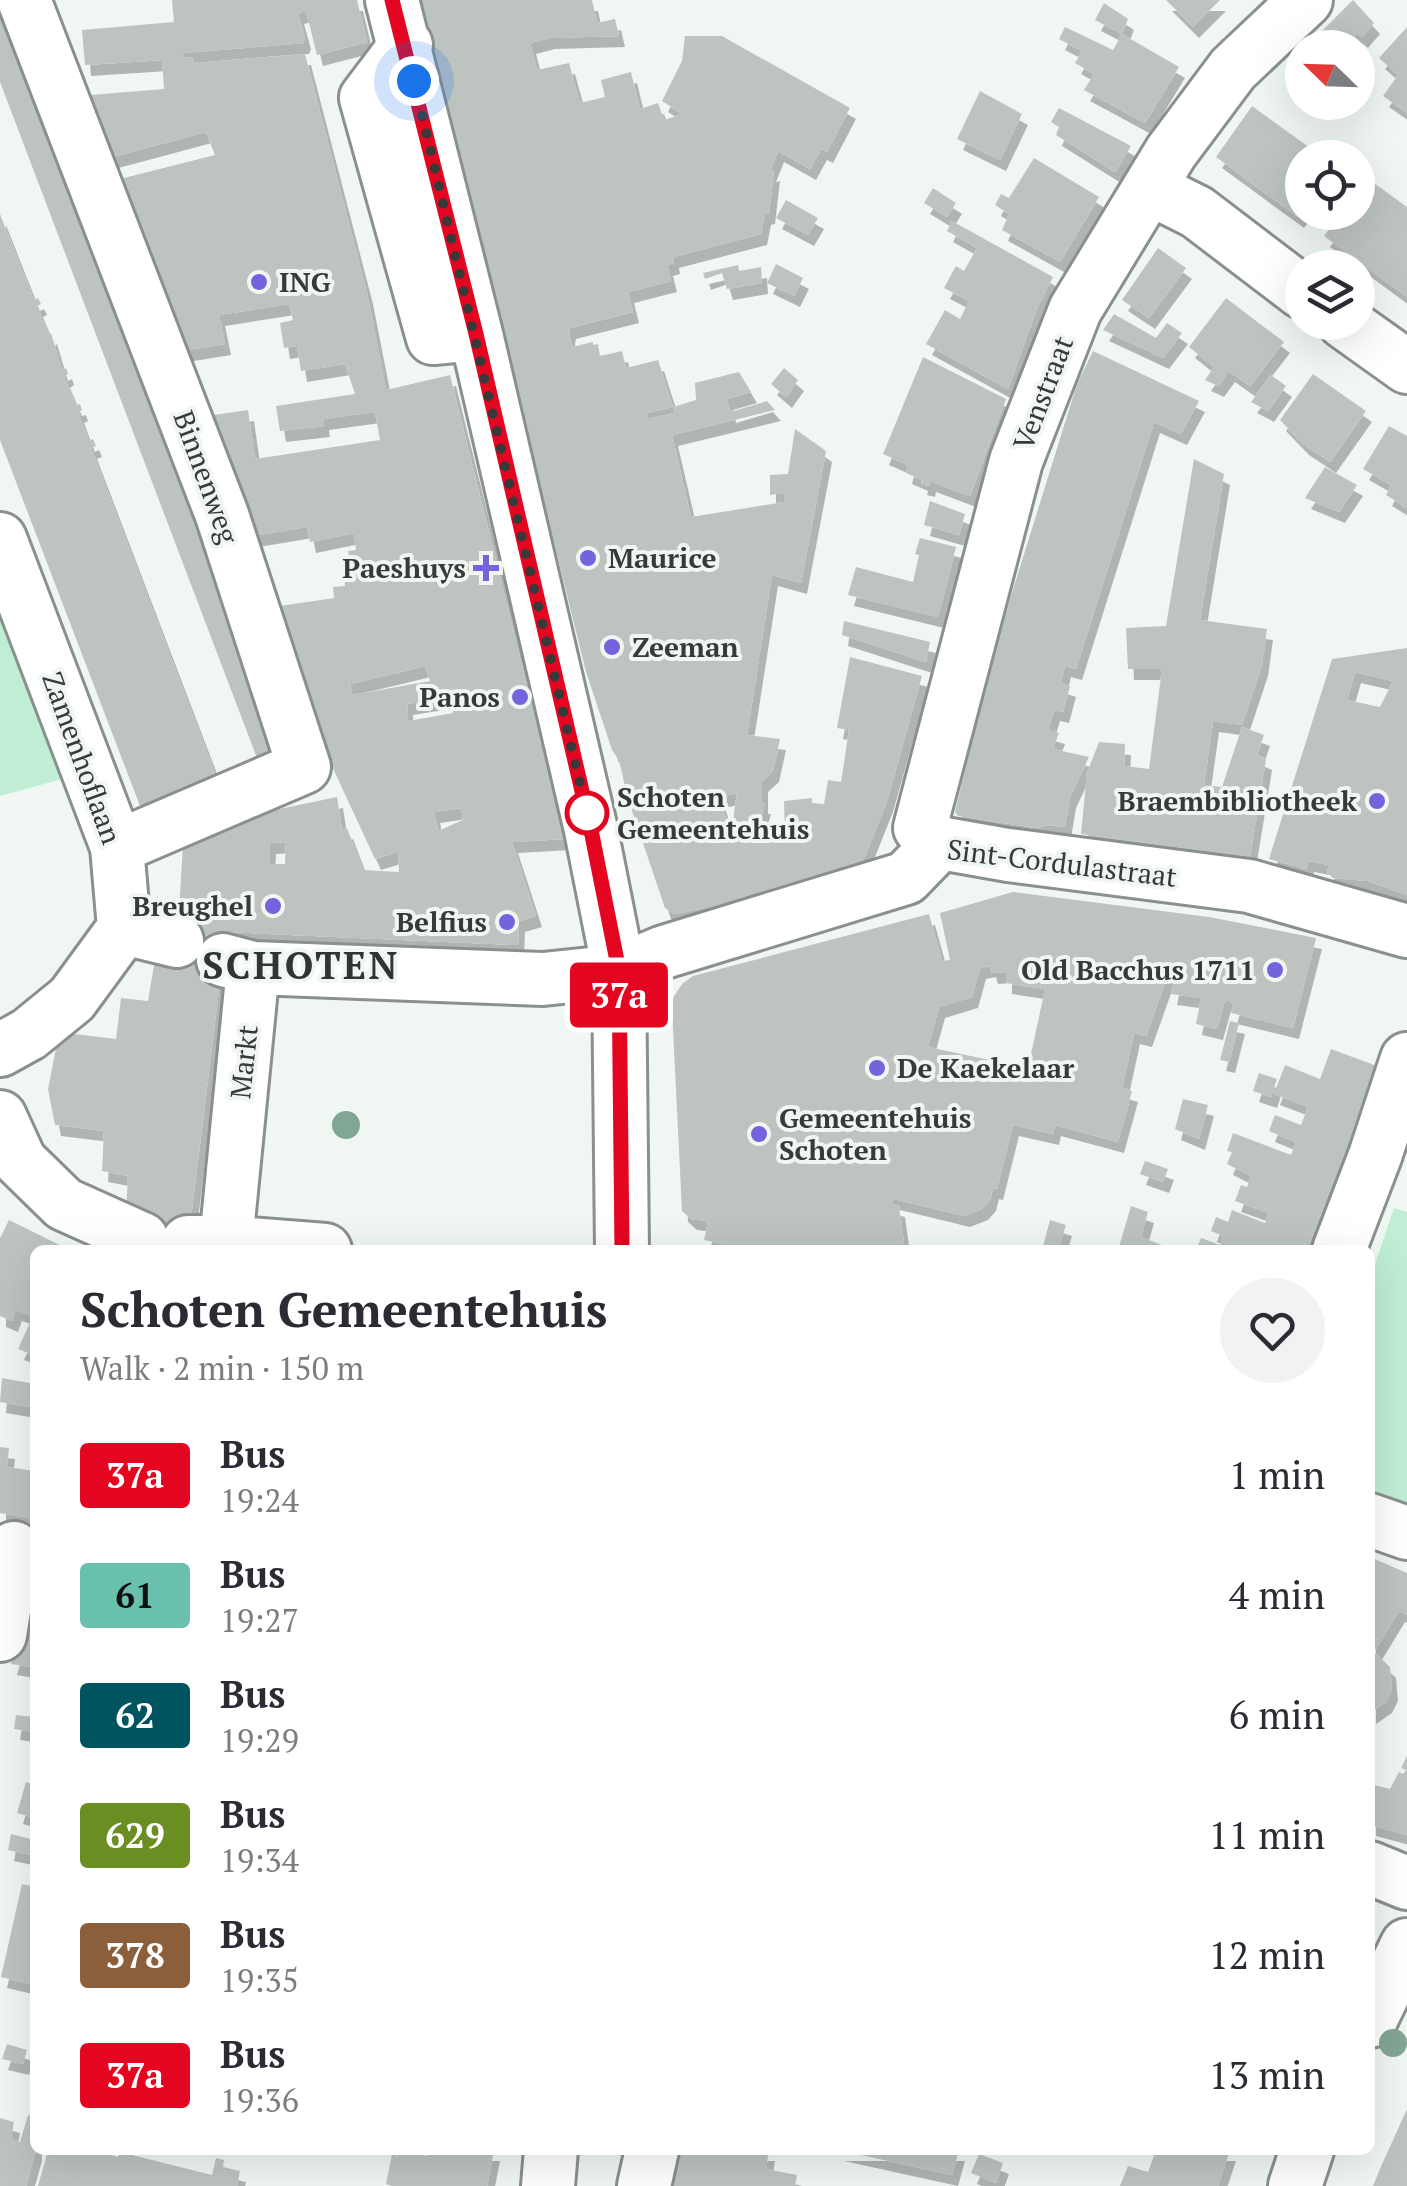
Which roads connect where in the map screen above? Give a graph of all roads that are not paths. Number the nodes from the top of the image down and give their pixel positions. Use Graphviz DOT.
graph roads {
  1 [pos="24,0"];
  2 [pos="1306,0"];
  3 [pos="399,22"];
  4 [pos="1148,188"];
  5 [pos="1285,279"];
  6 [pos="1369,340"];
  7 [pos="1407,367"];
  8 [pos="0,539"];
  9 [pos="940,843"];
  10 [pos="117,847"];
  11 [pos="124,928"];
  12 [pos="1407,931"];
  13 [pos="218,956"];
  14 [pos="619,971"];
  15 [pos="0,1050"];
  16 [pos="1406,1068"];
  17 [pos="0,1117"];
  18 [pos="1391,1162"];
  19 [pos="185,1241"];
  20 [pos="248,1245"];
  21 [pos="622,1245"];
  22 [pos="1341,1245"];
  23 [pos="1375,1522"];
  24 [pos="1407,1533"];
  25 [pos="16,1548"];
  26 [pos="0,1635"];
  27 [pos="1375,1870"];
  28 [pos="1407,1884"];
  29 [pos="1407,1945"];
  30 [pos="1375,2011"];
  31 [pos="551,2155"];
  32 [pos="651,2155"];
  33 [pos="1305,2155"];
  34 [pos="548,2186"];
  35 [pos="644,2186"];
  36 [pos="1295,2186"];
  1 -- 10 [label="street, Binnenweg"];
  2 -- 4 [label="street, Venstraat"];
  3 -- 14 [label="street"];
  4 -- 5 [label="street"];
  4 -- 9 [label="street, Venstraat"];
  6 -- 7 [label="street"];
  8 -- 10 [label="street, Zamenhoflaan"];
  9 -- 12 [label="street, Sint-Cordulastraat"];
  9 -- 14 [label="street, Sint-Cordulastraat"];
  10 -- 11 [label="street, Zamenhoflaan"];
  11 -- 13 [label="street"];
  11 -- 15 [label="street"];
  13 -- 14 [label="street"];
  13 -- 19 [label="street, Markt"];
  14 -- 21 [label="street"];
  16 -- 18 [label="street"];
  17 -- 19 [label="street"];
  18 -- 22 [label="street"];
  19 -- 20 [label="street"];
  23 -- 24 [label="street"];
  25 -- 26 [label="street"];
  27 -- 28 [label="street"];
  29 -- 30 [label="street"];
  31 -- 34 [label="street"];
  32 -- 35 [label="street"];
  33 -- 36 [label="street"];
}
